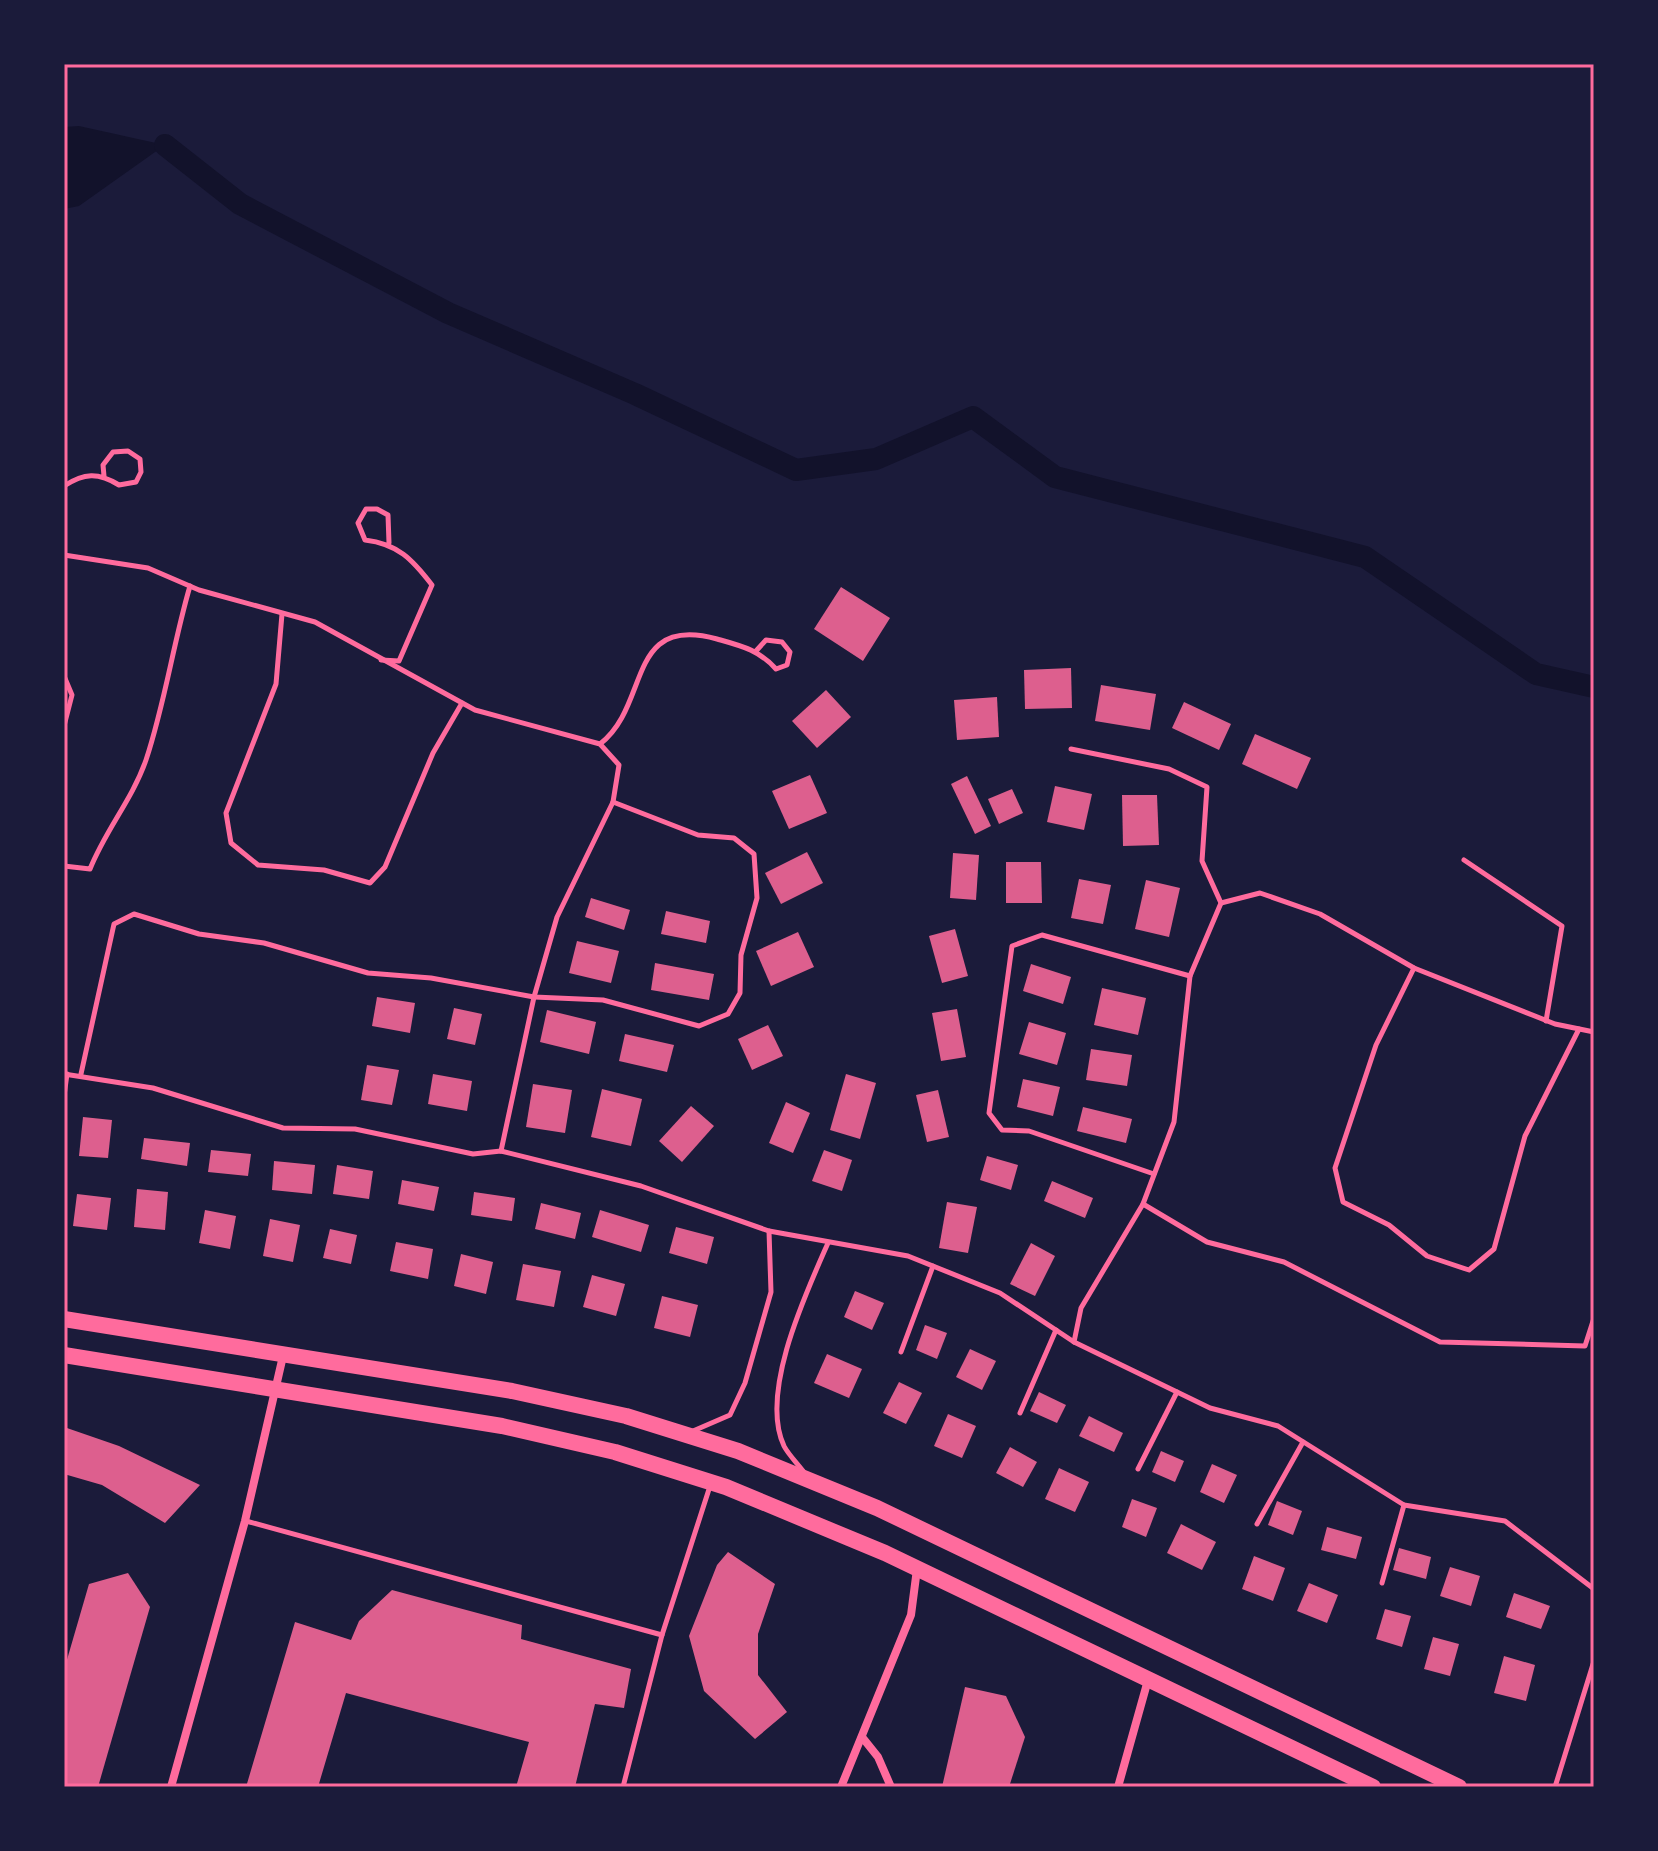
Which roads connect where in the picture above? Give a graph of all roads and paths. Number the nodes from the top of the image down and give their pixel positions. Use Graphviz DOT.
graph roads {
  1 [pos="104,476"];
  2 [pos="64,486"];
  3 [pos="389,543"];
  4 [pos="64,555"];
  5 [pos="190,586"];
  6 [pos="282,614"];
  7 [pos="756,651"];
  8 [pos="380,660"];
  9 [pos="64,676"];
  10 [pos="462,703"];
  11 [pos="64,726"];
  12 [pos="600,744"];
  13 [pos="1071,749"];
  14 [pos="613,802"];
  15 [pos="1464,860"];
  16 [pos="64,866"];
  17 [pos="1221,903"];
  18 [pos="1414,968"];
  19 [pos="1190,976"];
  20 [pos="534,997"];
  21 [pos="1546,1021"];
  22 [pos="1579,1029"];
  23 [pos="1594,1032"];
  24 [pos="66,1074"];
  25 [pos="81,1074"];
  26 [pos="64,1096"];
  27 [pos="501,1151"];
  28 [pos="1154,1174"];
  29 [pos="1143,1204"];
  30 [pos="769,1231"];
  31 [pos="828,1243"];
  32 [pos="933,1266"];
  33 [pos="1594,1318"];
  34 [pos="64,1319"];
  35 [pos="1056,1330"];
  36 [pos="1074,1342"];
  37 [pos="901,1352"];
  38 [pos="64,1355"];
  39 [pos="283,1356"];
  40 [pos="275,1391"];
  41 [pos="1177,1392"];
  42 [pos="1020,1413"];
  43 [pos="684,1434"];
  44 [pos="1303,1442"];
  45 [pos="1138,1469"];
  46 [pos="810,1481"];
  47 [pos="712,1482"];
  48 [pos="1404,1505"];
  49 [pos="245,1521"];
  50 [pos="1257,1524"];
  51 [pos="918,1568"];
  52 [pos="1382,1583"];
  53 [pos="1594,1589"];
  54 [pos="662,1635"];
  55 [pos="1594,1661"];
  56 [pos="1148,1679"];
  57 [pos="862,1737"];
  58 [pos="171,1787"];
  59 [pos="623,1787"];
  60 [pos="841,1787"];
  61 [pos="891,1787"];
  62 [pos="1118,1787"];
  63 [pos="1373,1787"];
  64 [pos="1459,1787"];
  65 [pos="1555,1787"];
  1 -- 1 [label="lane"];
  1 -- 2 [label="lane"];
  3 -- 3 [label="lane"];
  3 -- 8 [label="lane"];
  4 -- 5 [label="lane"];
  5 -- 6 [label="lane"];
  5 -- 16 [label="lane"];
  6 -- 8 [label="lane"];
  6 -- 10 [label="lane"];
  7 -- 7 [label="lane"];
  7 -- 12 [label="lane"];
  8 -- 10 [label="lane"];
  9 -- 11 [label="lane"];
  10 -- 12 [label="lane"];
  12 -- 14 [label="lane"];
  13 -- 17 [label="lane"];
  14 -- 20 [label="lane"];
  14 -- 20 [label="lane"];
  15 -- 21 [label="lane"];
  17 -- 18 [label="lane"];
  17 -- 19 [label="lane"];
  18 -- 21 [label="lane"];
  18 -- 22 [label="lane"];
  19 -- 28 [label="lane"];
  19 -- 28 [label="lane"];
  20 -- 25 [label="lane"];
  20 -- 27 [label="lane"];
  21 -- 22 [label="lane"];
  22 -- 23 [label="lane"];
  24 -- 25 [label="lane"];
  24 -- 26 [label="lane"];
  25 -- 27 [label="lane"];
  27 -- 30 [label="lane"];
  28 -- 29 [label="lane"];
  29 -- 33 [label="lane"];
  29 -- 36 [label="lane"];
  30 -- 31 [label="lane"];
  30 -- 43 [label="lane"];
  31 -- 32 [label="lane"];
  31 -- 46 [label="lane"];
  32 -- 35 [label="lane"];
  32 -- 37 [label="lane"];
  34 -- 39 [label="main road"];
  35 -- 36 [label="lane"];
  35 -- 42 [label="lane"];
  36 -- 41 [label="lane"];
  38 -- 40 [label="main road"];
  39 -- 40 [label="street"];
  39 -- 43 [label="main road"];
  40 -- 47 [label="main road"];
  40 -- 49 [label="street"];
  41 -- 44 [label="lane"];
  41 -- 45 [label="lane"];
  43 -- 46 [label="main road"];
  44 -- 48 [label="lane"];
  44 -- 50 [label="lane"];
  46 -- 64 [label="main road"];
  47 -- 51 [label="main road"];
  47 -- 54 [label="lane"];
  48 -- 52 [label="lane"];
  48 -- 53 [label="lane"];
  49 -- 54 [label="lane"];
  49 -- 58 [label="street"];
  51 -- 56 [label="main road"];
  51 -- 57 [label="street"];
  54 -- 59 [label="lane"];
  55 -- 65 [label="lane"];
  56 -- 62 [label="street"];
  56 -- 63 [label="main road"];
  57 -- 60 [label="street"];
  57 -- 61 [label="street"];
}
